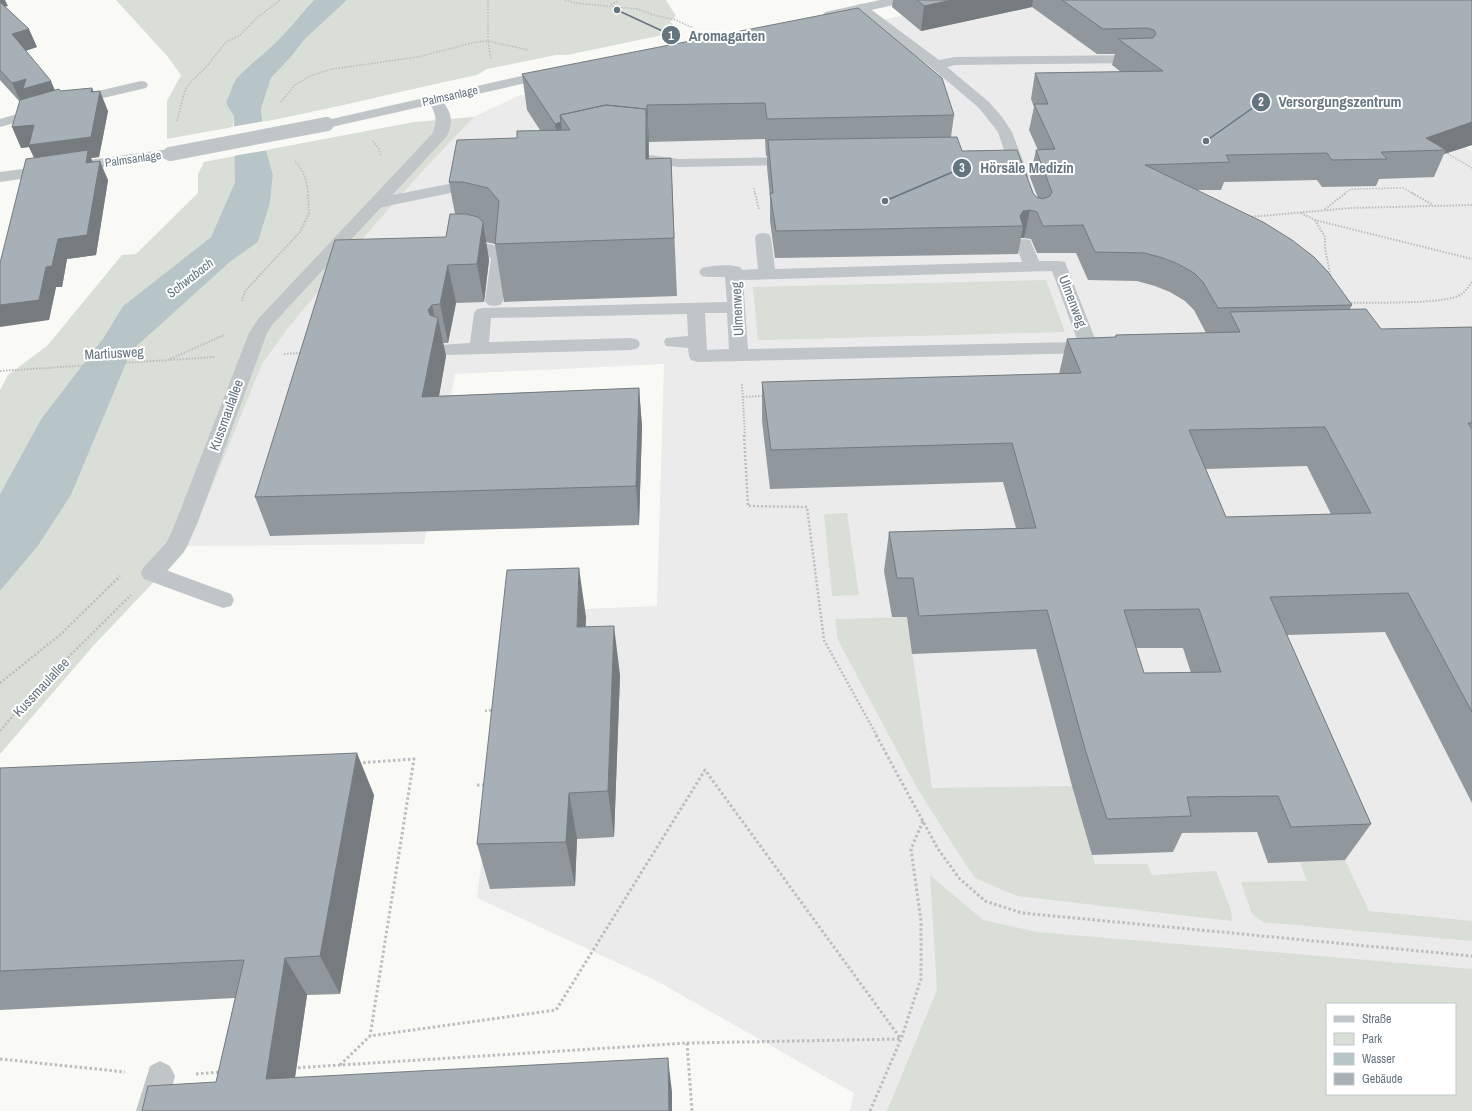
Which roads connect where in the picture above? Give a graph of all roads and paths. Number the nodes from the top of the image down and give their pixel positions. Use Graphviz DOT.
graph roads {
  1 [pos="280,0"];
  2 [pos="488,0"];
  3 [pos="565,0"];
  4 [pos="619,0"];
  5 [pos="898,0"];
  6 [pos="611,5"];
  7 [pos="861,8"];
  8 [pos="821,16"];
  9 [pos="693,28"];
  10 [pos="488,41"];
  11 [pos="1065,48"];
  12 [pos="1141,59"];
  13 [pos="1020,61"];
  14 [pos="937,65"];
  15 [pos="565,70"];
  16 [pos="141,85"];
  17 [pos="434,99"];
  18 [pos="0,123"];
  19 [pos="176,126"];
  20 [pos="1445,152"];
  21 [pos="630,156"];
  22 [pos="998,156"];
  23 [pos="1013,156"];
  24 [pos="811,160"];
  25 [pos="1472,168"];
  26 [pos="0,177"];
  27 [pos="493,181"];
  28 [pos="1357,186"];
  29 [pos="1359,189"];
  30 [pos="1026,191"];
  31 [pos="378,203"];
  32 [pos="1433,205"];
  33 [pos="1472,205"];
  34 [pos="1325,209"];
  35 [pos="1301,212"];
  36 [pos="1248,216"];
  37 [pos="1314,220"];
  38 [pos="763,238"];
  39 [pos="1022,238"];
  40 [pos="443,246"];
  41 [pos="359,247"];
  42 [pos="336,248"];
  43 [pos="1472,259"];
  44 [pos="1033,267"];
  45 [pos="767,274"];
  46 [pos="1331,278"];
  47 [pos="709,279"];
  48 [pos="734,281"];
  49 [pos="1472,282"];
  50 [pos="494,302"];
  51 [pos="1344,303"];
  52 [pos="736,307"];
  53 [pos="696,308"];
  54 [pos="225,334"];
  55 [pos="673,342"];
  56 [pos="697,342"];
  57 [pos="631,344"];
  58 [pos="1113,346"];
  59 [pos="1089,347"];
  60 [pos="478,348"];
  61 [pos="447,349"];
  62 [pos="304,353"];
  63 [pos="291,354"];
  64 [pos="739,355"];
  65 [pos="222,356"];
  66 [pos="168,360"];
  67 [pos="0,371"];
  68 [pos="766,396"];
  69 [pos="152,573"];
  70 [pos="223,600"];
  71 [pos="61,634"];
  72 [pos="0,683"];
  73 [pos="497,710"];
  74 [pos="485,711"];
  75 [pos="0,731"];
  76 [pos="351,763"];
  77 [pos="477,785"];
  78 [pos="489,786"];
  79 [pos="923,821"];
  80 [pos="1472,956"];
  81 [pos="370,1036"];
  82 [pos="901,1039"];
  83 [pos="687,1043"];
  84 [pos="0,1059"];
  85 [pos="340,1065"];
  86 [pos="285,1068"];
  87 [pos="222,1072"];
  88 [pos="160,1076"];
  89 [pos="151,1111"];
  90 [pos="692,1111"];
  91 [pos="870,1111"];
  1 -- 19 [label="path"];
  2 -- 10 [label="path"];
  3 -- 6 [label="path"];
  4 -- 6 [label="path"];
  5 -- 7 [label="street"];
  6 -- 9 [label="path"];
  7 -- 8 [label="street"];
  7 -- 14 [label="lane"];
  11 -- 13 [label="lane"];
  12 -- 13 [label="lane"];
  13 -- 14 [label="lane"];
  14 -- 23 [label="lane"];
  15 -- 17 [label="street, Palmsanlage"];
  16 -- 18 [label="lane"];
  17 -- 26 [label="street, Palmsanlage, bridge"];
  17 -- 31 [label="street, Kussmaulallee"];
  20 -- 25 [label="path"];
  21 -- 24 [label="lane"];
  22 -- 23 [label="lane"];
  23 -- 30 [label="lane"];
  27 -- 31 [label="lane"];
  28 -- 29 [label="path"];
  29 -- 32 [label="path"];
  29 -- 34 [label="path"];
  31 -- 42 [label="street, Kussmaulallee"];
  32 -- 33 [label="path"];
  32 -- 34 [label="path"];
  34 -- 35 [label="path"];
  35 -- 36 [label="path"];
  35 -- 37 [label="path"];
  37 -- 43 [label="path"];
  37 -- 46 [label="path"];
  38 -- 45 [label="street"];
  39 -- 44 [label="street"];
  40 -- 50 [label="lane"];
  41 -- 42 [label="lane"];
  42 -- 69 [label="street, Kussmaulallee"];
  44 -- 45 [label="street, Ulmenweg"];
  44 -- 59 [label="street, Ulmenweg"];
  45 -- 48 [label="street, Ulmenweg"];
  47 -- 48 [label="street"];
  48 -- 52 [label="street, Ulmenweg"];
  49 -- 51 [label="path"];
  52 -- 53 [label="street"];
  52 -- 64 [label="street, Ulmenweg"];
  53 -- 56 [label="street"];
  53 -- 60 [label="street"];
  54 -- 66 [label="path"];
  55 -- 56 [label="street"];
  56 -- 64 [label="street"];
  57 -- 60 [label="street"];
  58 -- 59 [label="street, Ulmenweg"];
  59 -- 64 [label="street, Ulmenweg"];
  60 -- 61 [label="street"];
  62 -- 63 [label="path"];
  65 -- 66 [label="path, Martiusweg"];
  66 -- 67 [label="path, Martiusweg"];
  68 -- 79 [label="path"];
  69 -- 70 [label="lane"];
  69 -- 75 [label="path, Kussmaulallee"];
  71 -- 72 [label="path"];
  73 -- 74 [label="path"];
  76 -- 81 [label="path"];
  77 -- 78 [label="path"];
  79 -- 80 [label="path"];
  79 -- 82 [label="path"];
  81 -- 82 [label="path"];
  81 -- 85 [label="path"];
  82 -- 83 [label="path"];
  82 -- 91 [label="path"];
  83 -- 85 [label="path"];
  83 -- 90 [label="path"];
  84 -- 88 [label="path"];
  85 -- 86 [label="path"];
  87 -- 88 [label="path"];
  88 -- 89 [label="lane"];
}
